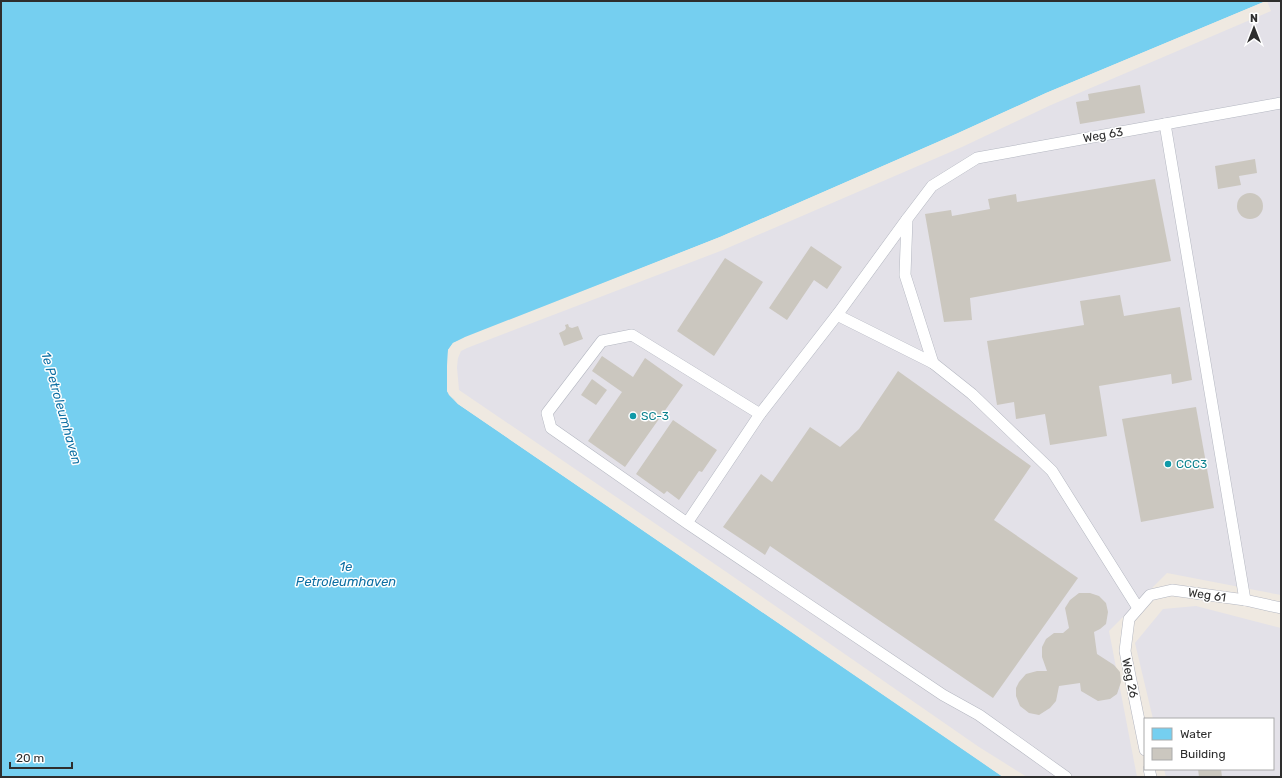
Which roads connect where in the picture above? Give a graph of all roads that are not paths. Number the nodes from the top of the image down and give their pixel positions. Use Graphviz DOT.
graph roads {
  1 [pos="1281,103"];
  2 [pos="1165,124"];
  3 [pos="907,219"];
  4 [pos="837,314"];
  5 [pos="933,363"];
  6 [pos="760,414"];
  7 [pos="687,522"];
  8 [pos="1245,600"];
  9 [pos="1138,608"];
  10 [pos="1281,608"];
  11 [pos="1144,745"];
  12 [pos="1066,777"];
  1 -- 2 [label="lane, Weg 63"];
  2 -- 3 [label="lane, Weg 63"];
  2 -- 8 [label="lane"];
  3 -- 4 [label="lane"];
  3 -- 5 [label="lane"];
  4 -- 5 [label="lane"];
  4 -- 6 [label="lane"];
  5 -- 9 [label="lane"];
  6 -- 7 [label="lane"];
  6 -- 7 [label="lane"];
  7 -- 12 [label="lane"];
  8 -- 9 [label="lane, Weg 61"];
  8 -- 10 [label="lane, Weg 61"];
  9 -- 11 [label="lane, Weg 26"];
}
